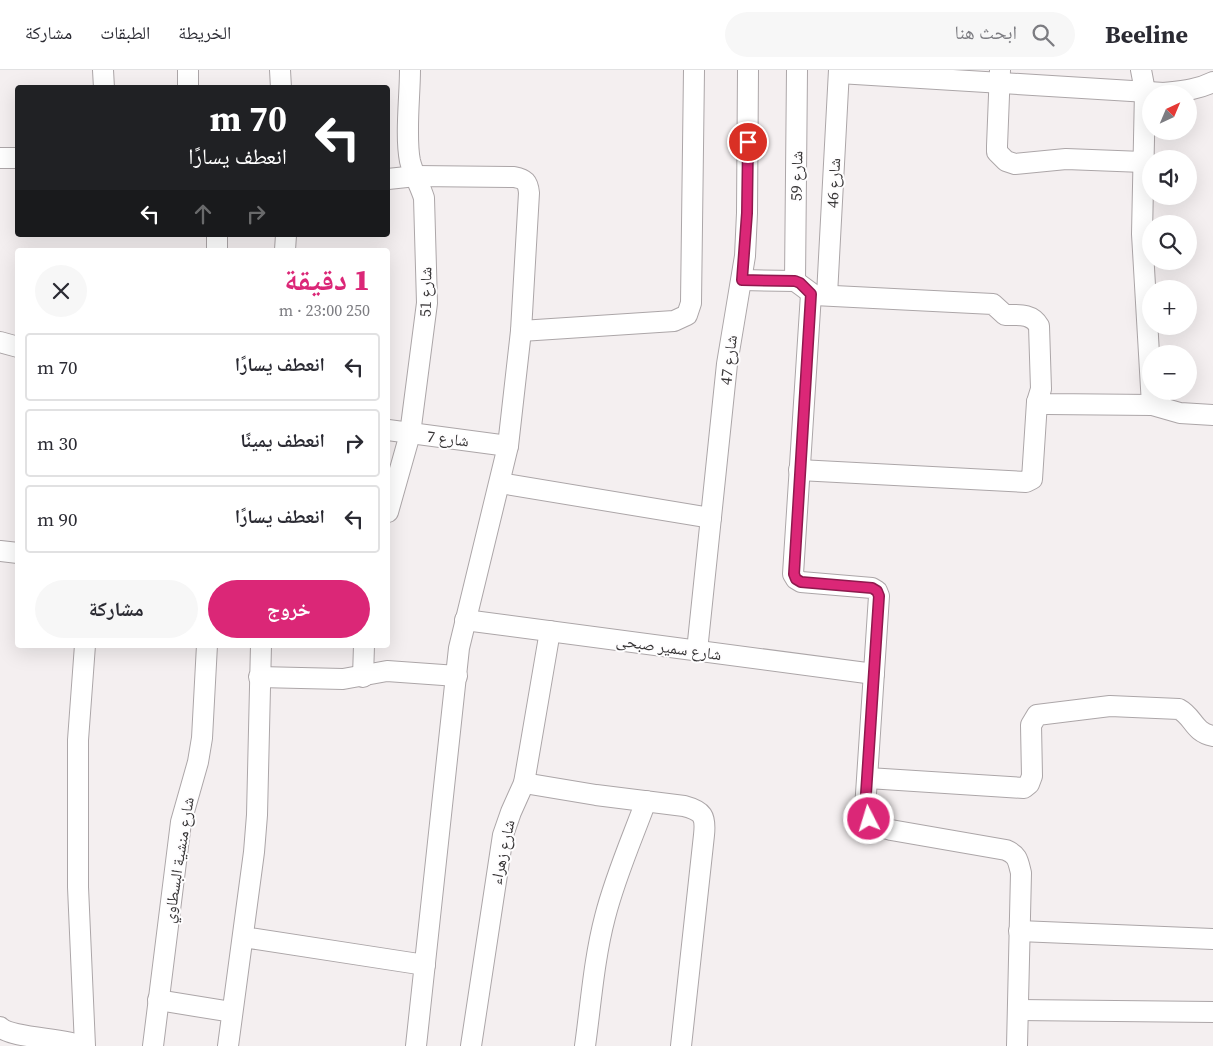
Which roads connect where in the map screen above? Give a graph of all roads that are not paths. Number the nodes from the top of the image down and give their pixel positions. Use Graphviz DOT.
graph roads {
  1 [pos="103,70"];
  2 [pos="188,70"];
  3 [pos="280,70"];
  4 [pos="410,70"];
  5 [pos="694,70"];
  6 [pos="748,70"];
  7 [pos="797,70"];
  8 [pos="1141,70"];
  9 [pos="839,72"];
  10 [pos="1000,76"];
  11 [pos="1213,82"];
  12 [pos="104,85"];
  13 [pos="188,85"];
  14 [pos="281,85"];
  15 [pos="1144,85"];
  16 [pos="1198,89"];
  17 [pos="1142,91"];
  18 [pos="0,158"];
  19 [pos="15,158"];
  20 [pos="1142,162"];
  21 [pos="416,176"];
  22 [pos="390,179"];
  23 [pos="1143,205"];
  24 [pos="742,280"];
  25 [pos="811,290"];
  26 [pos="521,331"];
  27 [pos="0,342"];
  28 [pos="15,346"];
  29 [pos="1037,402"];
  30 [pos="1152,405"];
  31 [pos="1213,415"];
  32 [pos="390,430"];
  33 [pos="410,434"];
  34 [pos="508,446"];
  35 [pos="799,470"];
  36 [pos="500,484"];
  37 [pos="390,505"];
  38 [pos="711,518"];
  39 [pos="0,551"];
  40 [pos="15,553"];
  41 [pos="465,620"];
  42 [pos="550,631"];
  43 [pos="85,648"];
  44 [pos="207,648"];
  45 [pos="261,648"];
  46 [pos="364,648"];
  47 [pos="697,651"];
  48 [pos="874,674"];
  49 [pos="457,676"];
  50 [pos="259,677"];
  51 [pos="363,677"];
  52 [pos="1213,736"];
  53 [pos="868,778"];
  54 [pos="524,783"];
  55 [pos="646,801"];
  56 [pos="1020,931"];
  57 [pos="243,937"];
  58 [pos="1213,939"];
  59 [pos="425,965"];
  60 [pos="158,1000"];
  61 [pos="1018,1010"];
  62 [pos="232,1012"];
  63 [pos="1213,1012"];
  64 [pos="0,1027"];
  65 [pos="84,1046"];
  66 [pos="152,1046"];
  67 [pos="228,1046"];
  68 [pos="416,1046"];
  69 [pos="472,1046"];
  70 [pos="585,1046"];
  71 [pos="680,1046"];
  72 [pos="1017,1046"];
  1 -- 12 [label="street"];
  2 -- 13 [label="street"];
  3 -- 14 [label="street"];
  4 -- 21 [label="street, شارع 51"];
  5 -- 26 [label="street"];
  6 -- 24 [label="street, شارع 47"];
  7 -- 25 [label="street, شارع 59"];
  8 -- 15 [label="street"];
  9 -- 10 [label="street"];
  9 -- 25 [label="street, شارع 46"];
  10 -- 17 [label="street"];
  10 -- 20 [label="street"];
  11 -- 16 [label="street"];
  18 -- 19 [label="street"];
  21 -- 22 [label="street"];
  21 -- 26 [label="street"];
  21 -- 33 [label="street, شارع 51"];
  23 -- 30 [label="street"];
  24 -- 25 [label="street"];
  24 -- 38 [label="street, شارع 47"];
  25 -- 29 [label="street"];
  25 -- 35 [label="street"];
  26 -- 34 [label="street"];
  27 -- 28 [label="street"];
  29 -- 30 [label="street"];
  29 -- 35 [label="street"];
  30 -- 31 [label="street"];
  32 -- 33 [label="street, شارع 7"];
  33 -- 34 [label="street, شارع 7"];
  33 -- 37 [label="street, شارع 51"];
  34 -- 36 [label="street"];
  35 -- 48 [label="street"];
  36 -- 38 [label="street"];
  36 -- 41 [label="street"];
  38 -- 47 [label="street, شارع 47"];
  39 -- 40 [label="street"];
  41 -- 42 [label="street, شارع سمير صبحى"];
  41 -- 49 [label="street"];
  42 -- 47 [label="street, شارع سمير صبحى"];
  42 -- 54 [label="street, شارع زهراء"];
  43 -- 65 [label="street"];
  44 -- 60 [label="street, شارع منشية البسطاوي"];
  45 -- 50 [label="street"];
  46 -- 51 [label="street"];
  47 -- 48 [label="street, شارع سمير صبحى"];
  48 -- 53 [label="street"];
  49 -- 51 [label="street"];
  49 -- 59 [label="street"];
  50 -- 51 [label="street"];
  50 -- 57 [label="street"];
  52 -- 53 [label="street"];
  53 -- 56 [label="street"];
  54 -- 55 [label="street"];
  54 -- 69 [label="street, شارع زهراء"];
  55 -- 70 [label="street"];
  55 -- 71 [label="street"];
  56 -- 58 [label="street"];
  56 -- 61 [label="street"];
  57 -- 59 [label="street"];
  57 -- 62 [label="street"];
  59 -- 68 [label="street"];
  60 -- 62 [label="street"];
  60 -- 66 [label="street, شارع منشية البسطاوي"];
  61 -- 63 [label="street"];
  61 -- 72 [label="street"];
  62 -- 67 [label="street"];
  64 -- 65 [label="street"];
}
